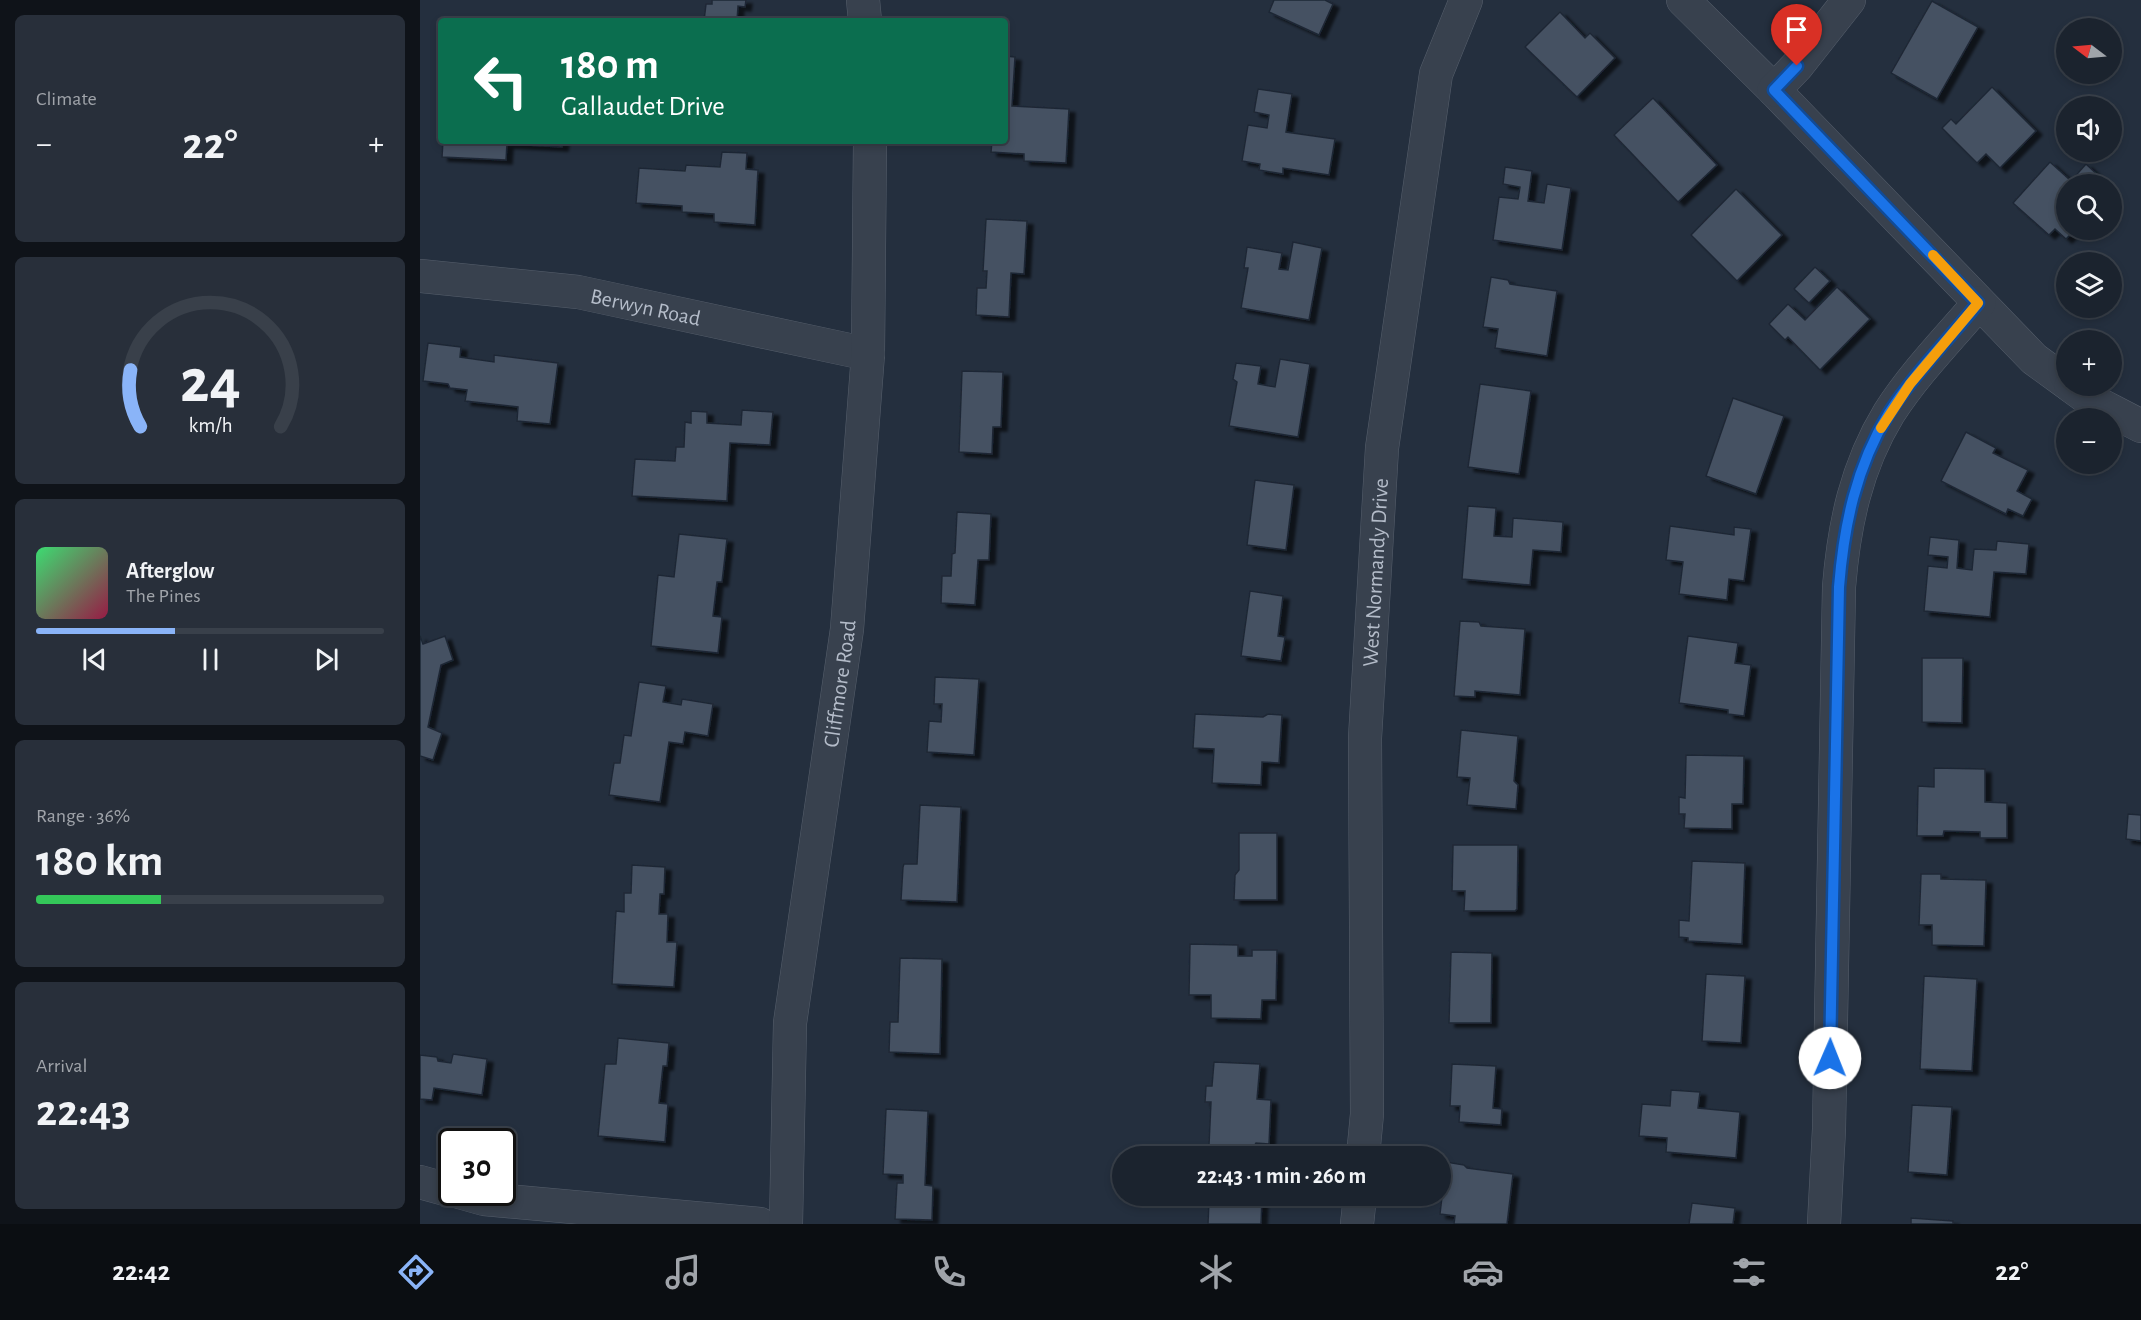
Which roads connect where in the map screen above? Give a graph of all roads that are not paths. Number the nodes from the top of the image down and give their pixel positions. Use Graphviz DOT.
graph roads {
  1 [pos="863,0"];
  2 [pos="1466,0"];
  3 [pos="1683,0"];
  4 [pos="1849,0"];
  5 [pos="865,18"];
  6 [pos="1774,90"];
  7 [pos="870,144"];
  8 [pos="420,276"];
  9 [pos="1978,303"];
  10 [pos="868,354"];
  11 [pos="2056,375"];
  12 [pos="2085,396"];
  13 [pos="2141,426"];
  14 [pos="1364,1146"];
  15 [pos="420,1182"];
  16 [pos="438,1187"];
  17 [pos="516,1202"];
  18 [pos="1359,1206"];
  19 [pos="759,1224"];
  20 [pos="786,1224"];
  21 [pos="1357,1224"];
  22 [pos="1824,1224"];
  1 -- 5 [label="street"];
  2 -- 14 [label="street, West Normandy Drive"];
  3 -- 6 [label="street"];
  4 -- 6 [label="street"];
  6 -- 9 [label="street"];
  7 -- 10 [label="street, Cliffmore Road"];
  8 -- 10 [label="street, Berwyn Road"];
  9 -- 11 [label="street"];
  9 -- 22 [label="street"];
  10 -- 20 [label="street, Cliffmore Road"];
  12 -- 13 [label="street"];
  15 -- 16 [label="street"];
  17 -- 19 [label="street"];
  18 -- 21 [label="street"];
}
